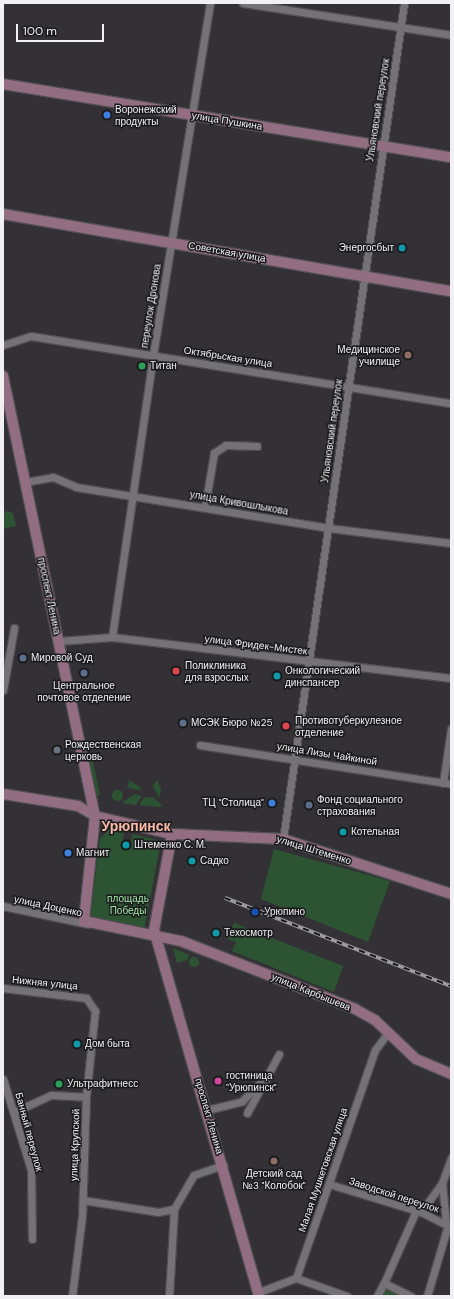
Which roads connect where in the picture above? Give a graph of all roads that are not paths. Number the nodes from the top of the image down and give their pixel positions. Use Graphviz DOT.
graph roads {
  1 [pos="210,3"];
  2 [pos="243,3"];
  3 [pos="404,3"];
  4 [pos="401,26"];
  5 [pos="451,35"];
  6 [pos="3,84"];
  7 [pos="191,115"];
  8 [pos="382,147"];
  9 [pos="451,157"];
  10 [pos="3,214"];
  11 [pos="171,243"];
  12 [pos="365,277"];
  13 [pos="451,291"];
  14 [pos="3,345"];
  15 [pos="153,355"];
  16 [pos="3,376"];
  17 [pos="348,387"];
  18 [pos="451,403"];
  19 [pos="257,446"];
  20 [pos="25,482"];
  21 [pos="132,496"];
  22 [pos="205,506"];
  23 [pos="328,528"];
  24 [pos="451,543"];
  25 [pos="14,628"];
  26 [pos="112,637"];
  27 [pos="58,641"];
  28 [pos="308,661"];
  29 [pos="451,678"];
  30 [pos="3,690"];
  31 [pos="451,729"];
  32 [pos="200,744"];
  33 [pos="295,760"];
  34 [pos="447,783"];
  35 [pos="3,794"];
  36 [pos="95,816"];
  37 [pos="172,834"];
  38 [pos="283,839"];
  39 [pos="451,894"];
  40 [pos="3,906"];
  41 [pos="88,924"];
  42 [pos="156,937"];
  43 [pos="3,988"];
  44 [pos="86,998"];
  45 [pos="388,1033"];
  46 [pos="279,1054"];
  47 [pos="451,1074"];
  48 [pos="3,1079"];
  49 [pos="262,1081"];
  50 [pos="86,1097"];
  51 [pos="207,1110"];
  52 [pos="14,1112"];
  53 [pos="247,1113"];
  54 [pos="451,1158"];
  55 [pos="223,1165"];
  56 [pos="442,1183"];
  57 [pos="329,1184"];
  58 [pos="83,1200"];
  59 [pos="174,1209"];
  60 [pos="418,1213"];
  61 [pos="449,1225"];
  62 [pos="32,1240"];
  63 [pos="296,1278"];
  64 [pos="384,1283"];
  65 [pos="259,1294"];
  66 [pos="72,1296"];
  67 [pos="169,1296"];
  68 [pos="346,1296"];
  69 [pos="377,1296"];
  70 [pos="411,1296"];
  71 [pos="427,1296"];
  1 -- 7 [label="street, переулок Дронова"];
  2 -- 4 [label="street"];
  3 -- 4 [label="street, Ульяновский переулок"];
  4 -- 5 [label="street"];
  4 -- 8 [label="street, Ульяновский переулок"];
  6 -- 7 [label="main road, улица Пушкина"];
  7 -- 8 [label="main road, улица Пушкина"];
  7 -- 11 [label="street, переулок Дронова"];
  8 -- 9 [label="main road, улица Пушкина"];
  8 -- 12 [label="street, Ульяновский переулок"];
  10 -- 11 [label="main road, Советская улица"];
  11 -- 12 [label="main road, Советская улица"];
  11 -- 15 [label="street, переулок Дронова"];
  12 -- 13 [label="main road, Советская улица"];
  12 -- 17 [label="street, Ульяновский переулок"];
  14 -- 15 [label="street, Октябрьская улица"];
  15 -- 17 [label="street, Октябрьская улица"];
  15 -- 21 [label="street, переулок Дронова"];
  16 -- 20 [label="main road, проспект Ленина"];
  17 -- 18 [label="street, Октябрьская улица"];
  17 -- 23 [label="street, Ульяновский переулок"];
  19 -- 22 [label="street"];
  20 -- 21 [label="street, улица Кривошлыкова"];
  20 -- 27 [label="main road, проспект Ленина"];
  21 -- 22 [label="street, улица Кривошлыкова"];
  21 -- 26 [label="street, переулок Дронова"];
  22 -- 23 [label="street, улица Кривошлыкова"];
  23 -- 24 [label="street, улица Кривошлыкова"];
  23 -- 28 [label="street, Ульяновский переулок"];
  25 -- 30 [label="street"];
  26 -- 27 [label="street, улица Фридек-Мистек"];
  26 -- 28 [label="street, улица Фридек-Мистек"];
  27 -- 36 [label="main road, проспект Ленина"];
  28 -- 29 [label="street, улица Фридек-Мистек"];
  28 -- 33 [label="street, Ульяновский переулок"];
  31 -- 34 [label="street"];
  32 -- 33 [label="street, улица Лизы Чайкиной"];
  33 -- 34 [label="street, улица Лизы Чайкиной"];
  33 -- 38 [label="street, Ульяновский переулок"];
  35 -- 36 [label="main road"];
  36 -- 37 [label="main road"];
  36 -- 41 [label="main road"];
  37 -- 38 [label="main road, улица Штеменко"];
  37 -- 42 [label="main road"];
  38 -- 39 [label="main road, улица Штеменко"];
  40 -- 41 [label="street, улица Доценко"];
  41 -- 42 [label="main road"];
  42 -- 45 [label="main road, улица Карбышева"];
  42 -- 51 [label="main road, проспект Ленина"];
  43 -- 44 [label="street, Нижняя улица"];
  44 -- 50 [label="street, улица Крупской"];
  45 -- 47 [label="main road, улица Карбышева"];
  45 -- 57 [label="street, Малая Мушкетовская улица"];
  46 -- 49 [label="street"];
  48 -- 52 [label="street, Банный переулок"];
  49 -- 51 [label="street"];
  49 -- 53 [label="street"];
  50 -- 52 [label="street"];
  50 -- 58 [label="street, улица Крупской"];
  51 -- 55 [label="main road, проспект Ленина"];
  52 -- 62 [label="street, Банный переулок"];
  54 -- 56 [label="street"];
  55 -- 59 [label="street"];
  55 -- 65 [label="main road, проспект Ленина"];
  56 -- 60 [label="street"];
  56 -- 61 [label="street"];
  57 -- 60 [label="street, Заводской переулок"];
  57 -- 63 [label="street, Малая Мушкетовская улица"];
  58 -- 59 [label="street"];
  58 -- 66 [label="street, улица Крупской"];
  59 -- 67 [label="street"];
  60 -- 61 [label="street, Заводской переулок"];
  60 -- 64 [label="street"];
  61 -- 71 [label="street"];
  63 -- 65 [label="street"];
  63 -- 68 [label="street"];
  64 -- 69 [label="street"];
  64 -- 70 [label="street"];
}
